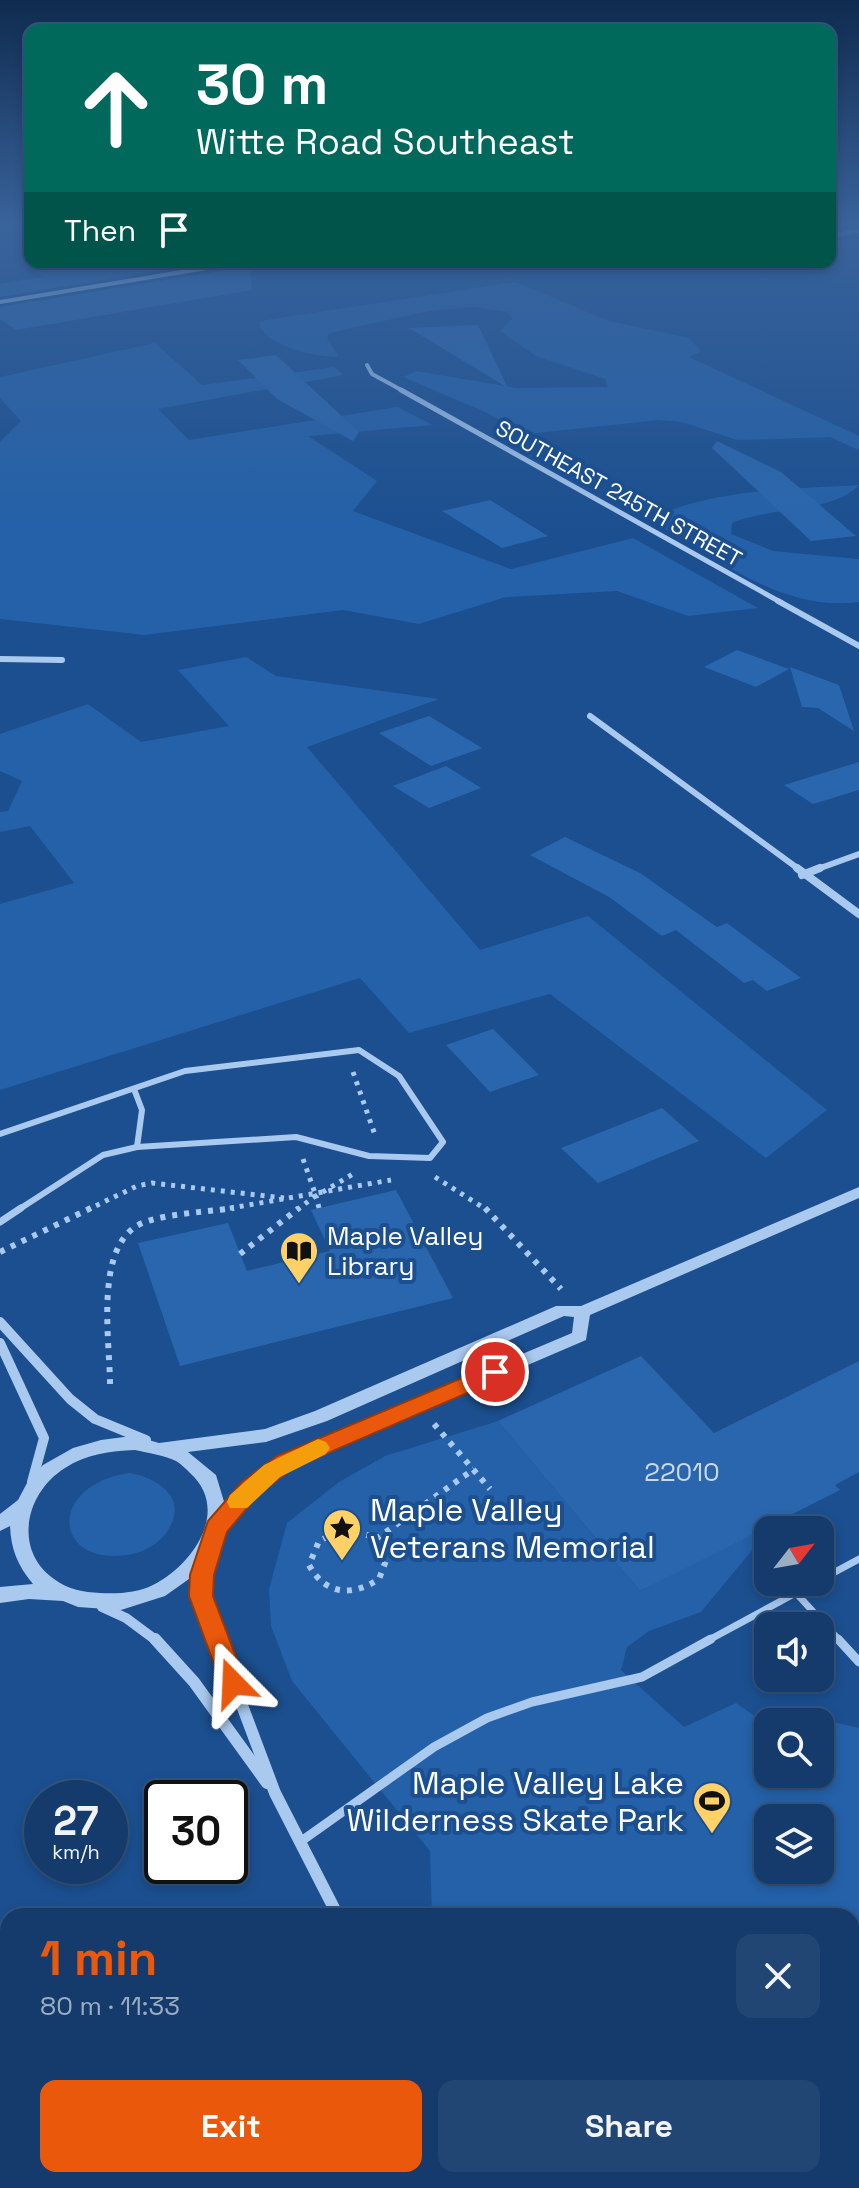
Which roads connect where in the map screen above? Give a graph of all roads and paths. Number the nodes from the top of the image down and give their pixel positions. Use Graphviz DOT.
graph roads {
  1 [pos="367,365"];
  2 [pos="859,646"];
  3 [pos="0,659"];
  4 [pos="62,660"];
  5 [pos="590,716"];
  6 [pos="859,854"];
  7 [pos="802,875"];
  8 [pos="859,914"];
  9 [pos="134,1089"];
  10 [pos="0,1134"];
  11 [pos="296,1137"];
  12 [pos="137,1147"];
  13 [pos="424,1173"];
  14 [pos="393,1179"];
  15 [pos="859,1192"];
  16 [pos="316,1196"];
  17 [pos="293,1199"];
  18 [pos="0,1222"];
  19 [pos="0,1252"];
  20 [pos="240,1254"];
  21 [pos="582,1312"];
  22 [pos="0,1322"];
  23 [pos="0,1343"];
  24 [pos="110,1384"];
  25 [pos="409,1409"];
  26 [pos="161,1447"];
  27 [pos="474,1469"];
  28 [pos="490,1489"];
  29 [pos="23,1504"];
  30 [pos="0,1524"];
  31 [pos="215,1531"];
  32 [pos="376,1539"];
  33 [pos="859,1559"];
  34 [pos="834,1572"];
  35 [pos="0,1595"];
  36 [pos="790,1596"];
  37 [pos="799,1596"];
  38 [pos="75,1598"];
  39 [pos="859,1662"];
  40 [pos="275,1793"];
  41 [pos="299,1843"];
  42 [pos="334,1908"];
  1 -- 2 [label="street, SOUTHEAST 245TH STREET"];
  3 -- 4 [label="street"];
  5 -- 7 [label="street"];
  6 -- 7 [label="street"];
  7 -- 8 [label="street"];
  9 -- 10 [label="lane"];
  9 -- 11 [label="lane"];
  9 -- 12 [label="lane"];
  11 -- 12 [label="lane"];
  11 -- 16 [label="path"];
  12 -- 18 [label="lane"];
  13 -- 21 [label="path"];
  14 -- 16 [label="path"];
  15 -- 21 [label="street"];
  16 -- 17 [label="path"];
  16 -- 20 [label="path"];
  17 -- 19 [label="path"];
  17 -- 24 [label="path"];
  21 -- 25 [label="street"];
  21 -- 26 [label="street"];
  22 -- 26 [label="street"];
  23 -- 29 [label="street"];
  25 -- 27 [label="path"];
  25 -- 31 [label="street"];
  26 -- 29 [label="street"];
  26 -- 31 [label="street"];
  27 -- 28 [label="path"];
  27 -- 32 [label="path"];
  29 -- 30 [label="street"];
  29 -- 38 [label="street"];
  31 -- 38 [label="street"];
  31 -- 40 [label="street"];
  32 -- 32 [label="path"];
  33 -- 34 [label="lane"];
  35 -- 38 [label="street"];
  36 -- 41 [label="lane"];
  37 -- 39 [label="lane"];
  38 -- 40 [label="street"];
  40 -- 41 [label="street"];
  41 -- 42 [label="street"];
}
